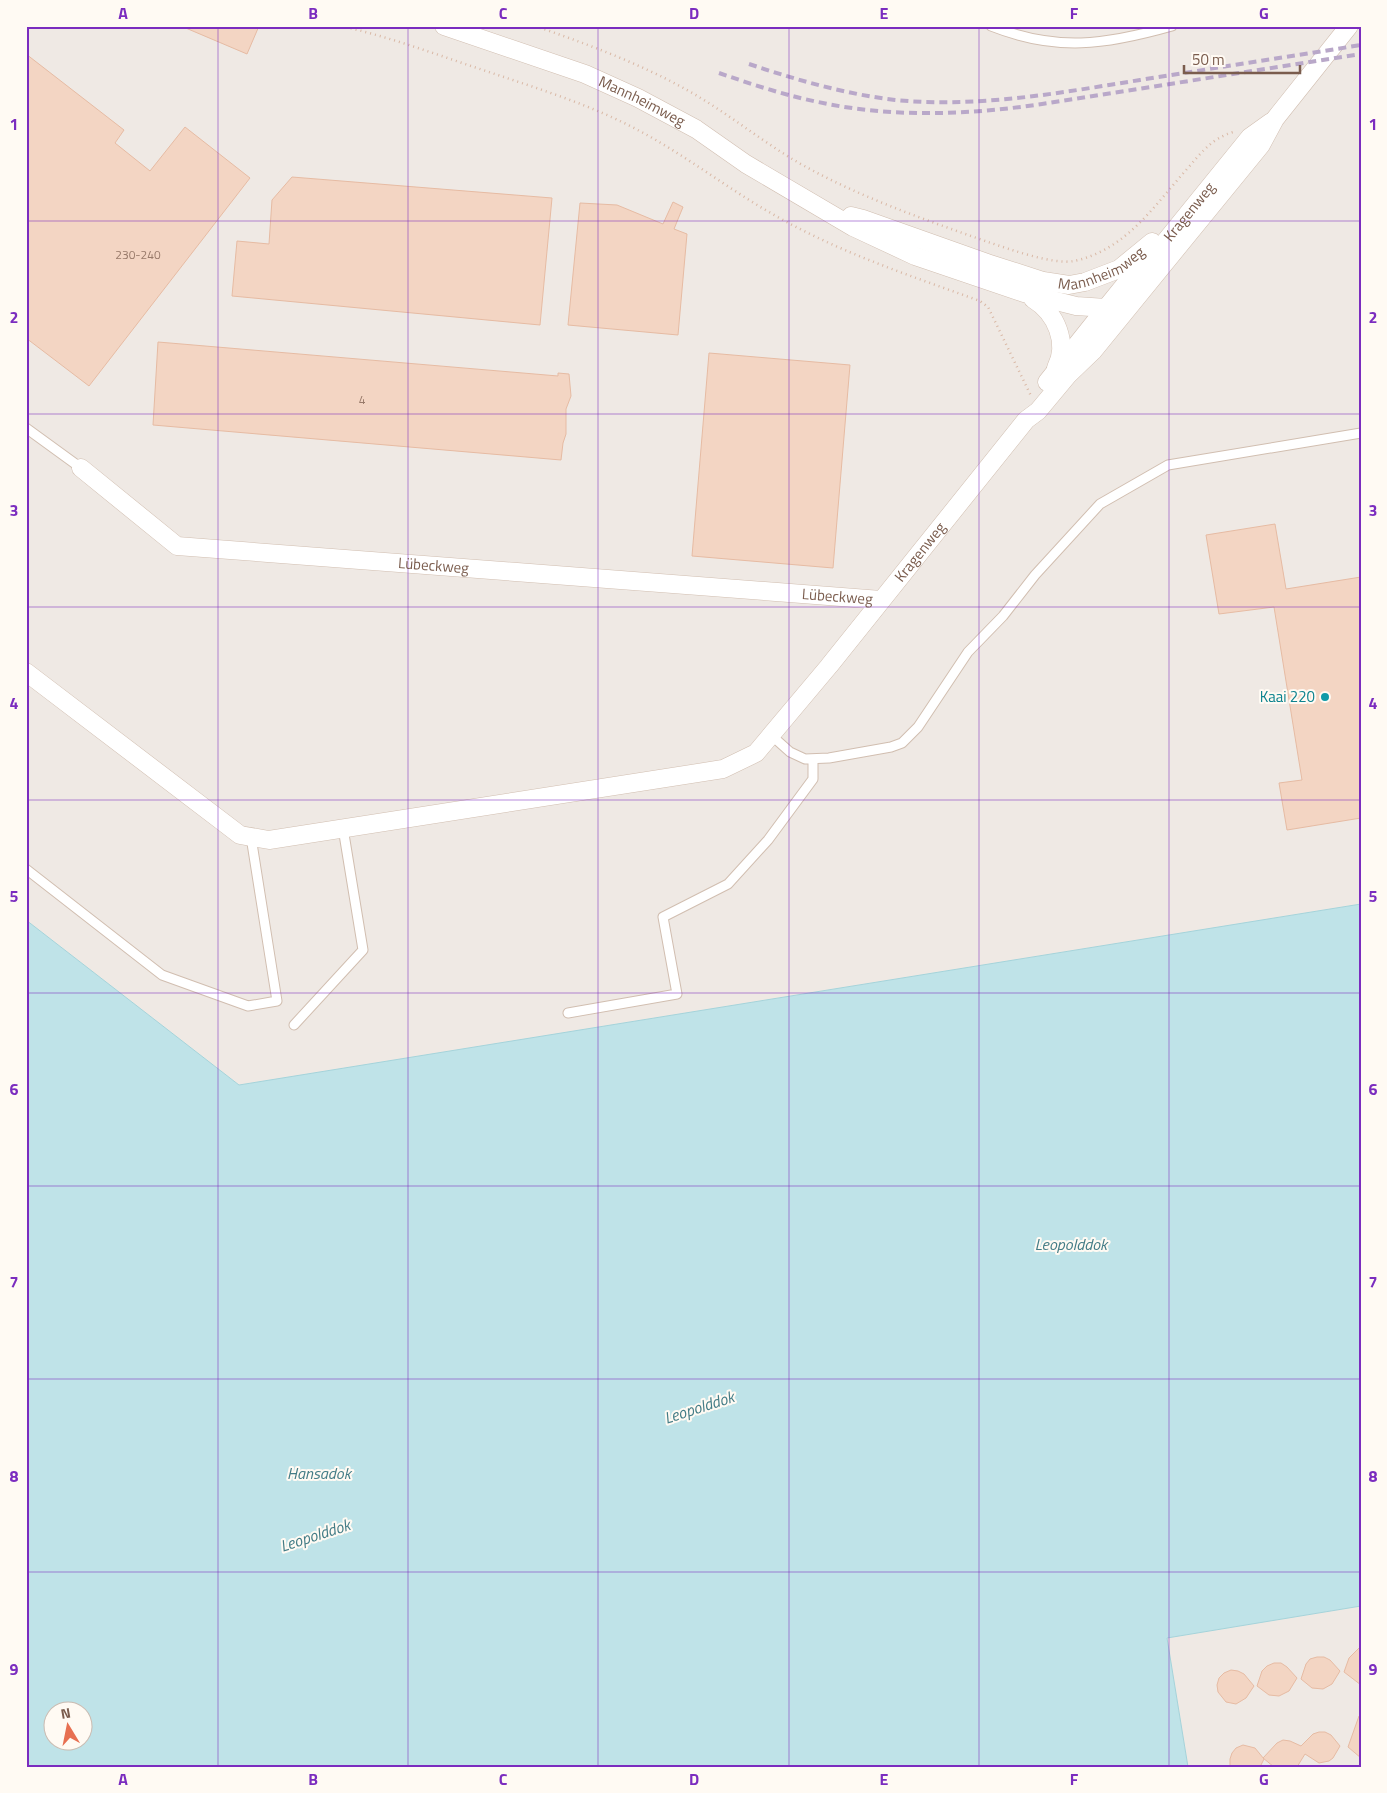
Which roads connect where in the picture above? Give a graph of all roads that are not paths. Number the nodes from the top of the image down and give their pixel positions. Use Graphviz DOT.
graph roads {
  1 [pos="444,26"];
  2 [pos="991,26"];
  3 [pos="1172,26"];
  4 [pos="1349,26"];
  5 [pos="1275,119"];
  6 [pos="826,211"];
  7 [pos="1180,224"];
  8 [pos="1043,281"];
  9 [pos="1143,289"];
  10 [pos="1024,294"];
  11 [pos="1076,306"];
  12 [pos="1106,308"];
  13 [pos="1085,334"];
  14 [pos="1060,375"];
  15 [pos="1026,420"];
  16 [pos="26,428"];
  17 [pos="1361,433"];
  18 [pos="81,468"];
  19 [pos="881,600"];
  20 [pos="26,672"];
  21 [pos="771,735"];
  22 [pos="813,759"];
  23 [pos="343,828"];
  24 [pos="251,837"];
  25 [pos="26,869"];
  26 [pos="568,1013"];
  27 [pos="294,1025"];
  1 -- 6 [label="street, Mannheimweg"];
  2 -- 3 [label="lane"];
  4 -- 5 [label="street, Kragenweg"];
  5 -- 7 [label="street, Kragenweg"];
  5 -- 9 [label="street, Kragenweg"];
  6 -- 8 [label="street, Mannheimweg"];
  6 -- 10 [label="street, Mannheimweg"];
  7 -- 8 [label="street, Mannheimweg"];
  7 -- 12 [label="street, Kragenweg"];
  8 -- 11 [label="street, Mannheimweg"];
  9 -- 12 [label="street, Kragenweg"];
  9 -- 14 [label="street, Kragenweg"];
  10 -- 11 [label="street, Kragenweg"];
  10 -- 14 [label="street, Kragenweg"];
  11 -- 12 [label="street, Kragenweg"];
  11 -- 13 [label="street, Mannheimweg"];
  12 -- 13 [label="street, Kragenweg"];
  13 -- 14 [label="street"];
  14 -- 15 [label="street, Kragenweg"];
  14 -- 15 [label="street, Kragenweg"];
  15 -- 19 [label="street, Kragenweg"];
  16 -- 18 [label="lane, Lübeckweg"];
  17 -- 22 [label="lane"];
  18 -- 19 [label="street, Lübeckweg"];
  19 -- 21 [label="street, Kragenweg"];
  20 -- 24 [label="street"];
  21 -- 22 [label="lane"];
  21 -- 23 [label="street, Kragenweg"];
  22 -- 26 [label="lane"];
  23 -- 24 [label="street"];
  23 -- 27 [label="lane"];
  24 -- 25 [label="lane"];
}
